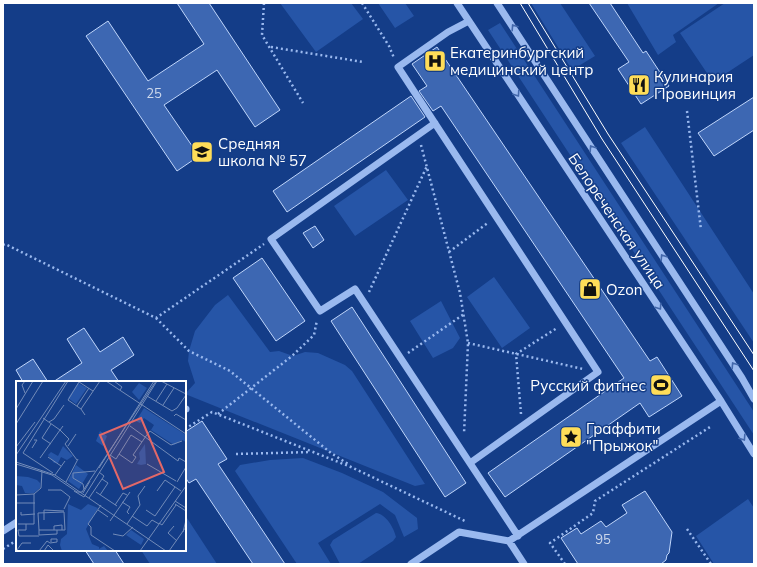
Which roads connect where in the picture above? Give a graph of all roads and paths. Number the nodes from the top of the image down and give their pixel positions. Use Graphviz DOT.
graph roads {
  1 [pos="264,3"];
  2 [pos="362,3"];
  3 [pos="457,3"];
  4 [pos="498,3"];
  5 [pos="469,21"];
  6 [pos="270,47"];
  7 [pos="362,62"];
  8 [pos="398,67"];
  9 [pos="303,103"];
  10 [pos="687,111"];
  11 [pos="435,123"];
  12 [pos="416,136"];
  13 [pos="427,166"];
  14 [pos="497,217"];
  15 [pos="701,230"];
  16 [pos="271,239"];
  17 [pos="3,245"];
  18 [pos="449,252"];
  19 [pos="364,303"];
  20 [pos="320,311"];
  21 [pos="464,314"];
  22 [pos="156,318"];
  23 [pos="565,322"];
  24 [pos="468,344"];
  25 [pos="516,354"];
  26 [pos="401,358"];
  27 [pos="598,372"];
  28 [pos="251,388"];
  29 [pos="754,399"];
  30 [pos="720,401"];
  31 [pos="218,414"];
  32 [pos="522,426"];
  33 [pos="710,427"];
  34 [pos="186,429"];
  35 [pos="314,452"];
  36 [pos="463,453"];
  37 [pos="236,454"];
  38 [pos="754,454"];
  39 [pos="470,463"];
  40 [pos="351,467"];
  41 [pos="16,523"];
  42 [pos="473,524"];
  43 [pos="687,529"];
  44 [pos="3,532"];
  45 [pos="518,536"];
  46 [pos="16,541"];
  47 [pos="509,541"];
  48 [pos="3,549"];
  49 [pos="411,564"];
  50 [pos="524,564"];
  51 [pos="565,564"];
  52 [pos="711,564"];
  1 -- 6 [label="path"];
  2 -- 8 [label="path"];
  3 -- 5 [label="street, Белореченская улица"];
  29 -- 4 [label="street, Белореченская улица, one-way"];
  5 -- 8 [label="street"];
  5 -- 30 [label="street, Белореченская улица, one-way"];
  6 -- 7 [label="path"];
  6 -- 9 [label="path"];
  8 -- 11 [label="street"];
  10 -- 15 [label="path"];
  11 -- 12 [label="street"];
  11 -- 14 [label="street"];
  12 -- 13 [label="path"];
  12 -- 16 [label="street"];
  13 -- 18 [label="path"];
  13 -- 19 [label="path"];
  14 -- 18 [label="path"];
  14 -- 23 [label="street"];
  16 -- 20 [label="street"];
  16 -- 22 [label="path"];
  17 -- 22 [label="path"];
  18 -- 21 [label="path"];
  19 -- 20 [label="street"];
  19 -- 26 [label="street"];
  20 -- 28 [label="path"];
  21 -- 24 [label="path"];
  21 -- 26 [label="path"];
  22 -- 28 [label="path"];
  23 -- 25 [label="path"];
  23 -- 27 [label="street"];
  24 -- 25 [label="path"];
  24 -- 36 [label="path"];
  25 -- 27 [label="path"];
  25 -- 32 [label="path"];
  26 -- 36 [label="street"];
  27 -- 32 [label="street"];
  28 -- 31 [label="path"];
  28 -- 40 [label="path"];
  30 -- 38 [label="street, Белореченская улица, one-way"];
  30 -- 45 [label="street"];
  31 -- 34 [label="path"];
  31 -- 35 [label="path"];
  32 -- 39 [label="street"];
  33 -- 51 [label="path"];
  35 -- 37 [label="path"];
  35 -- 40 [label="path"];
  36 -- 39 [label="street"];
  39 -- 45 [label="street"];
  40 -- 42 [label="path"];
  41 -- 44 [label="street"];
  43 -- 52 [label="path"];
  45 -- 47 [label="street"];
  46 -- 48 [label="path"];
  47 -- 49 [label="street"];
  47 -- 50 [label="street"];
}
